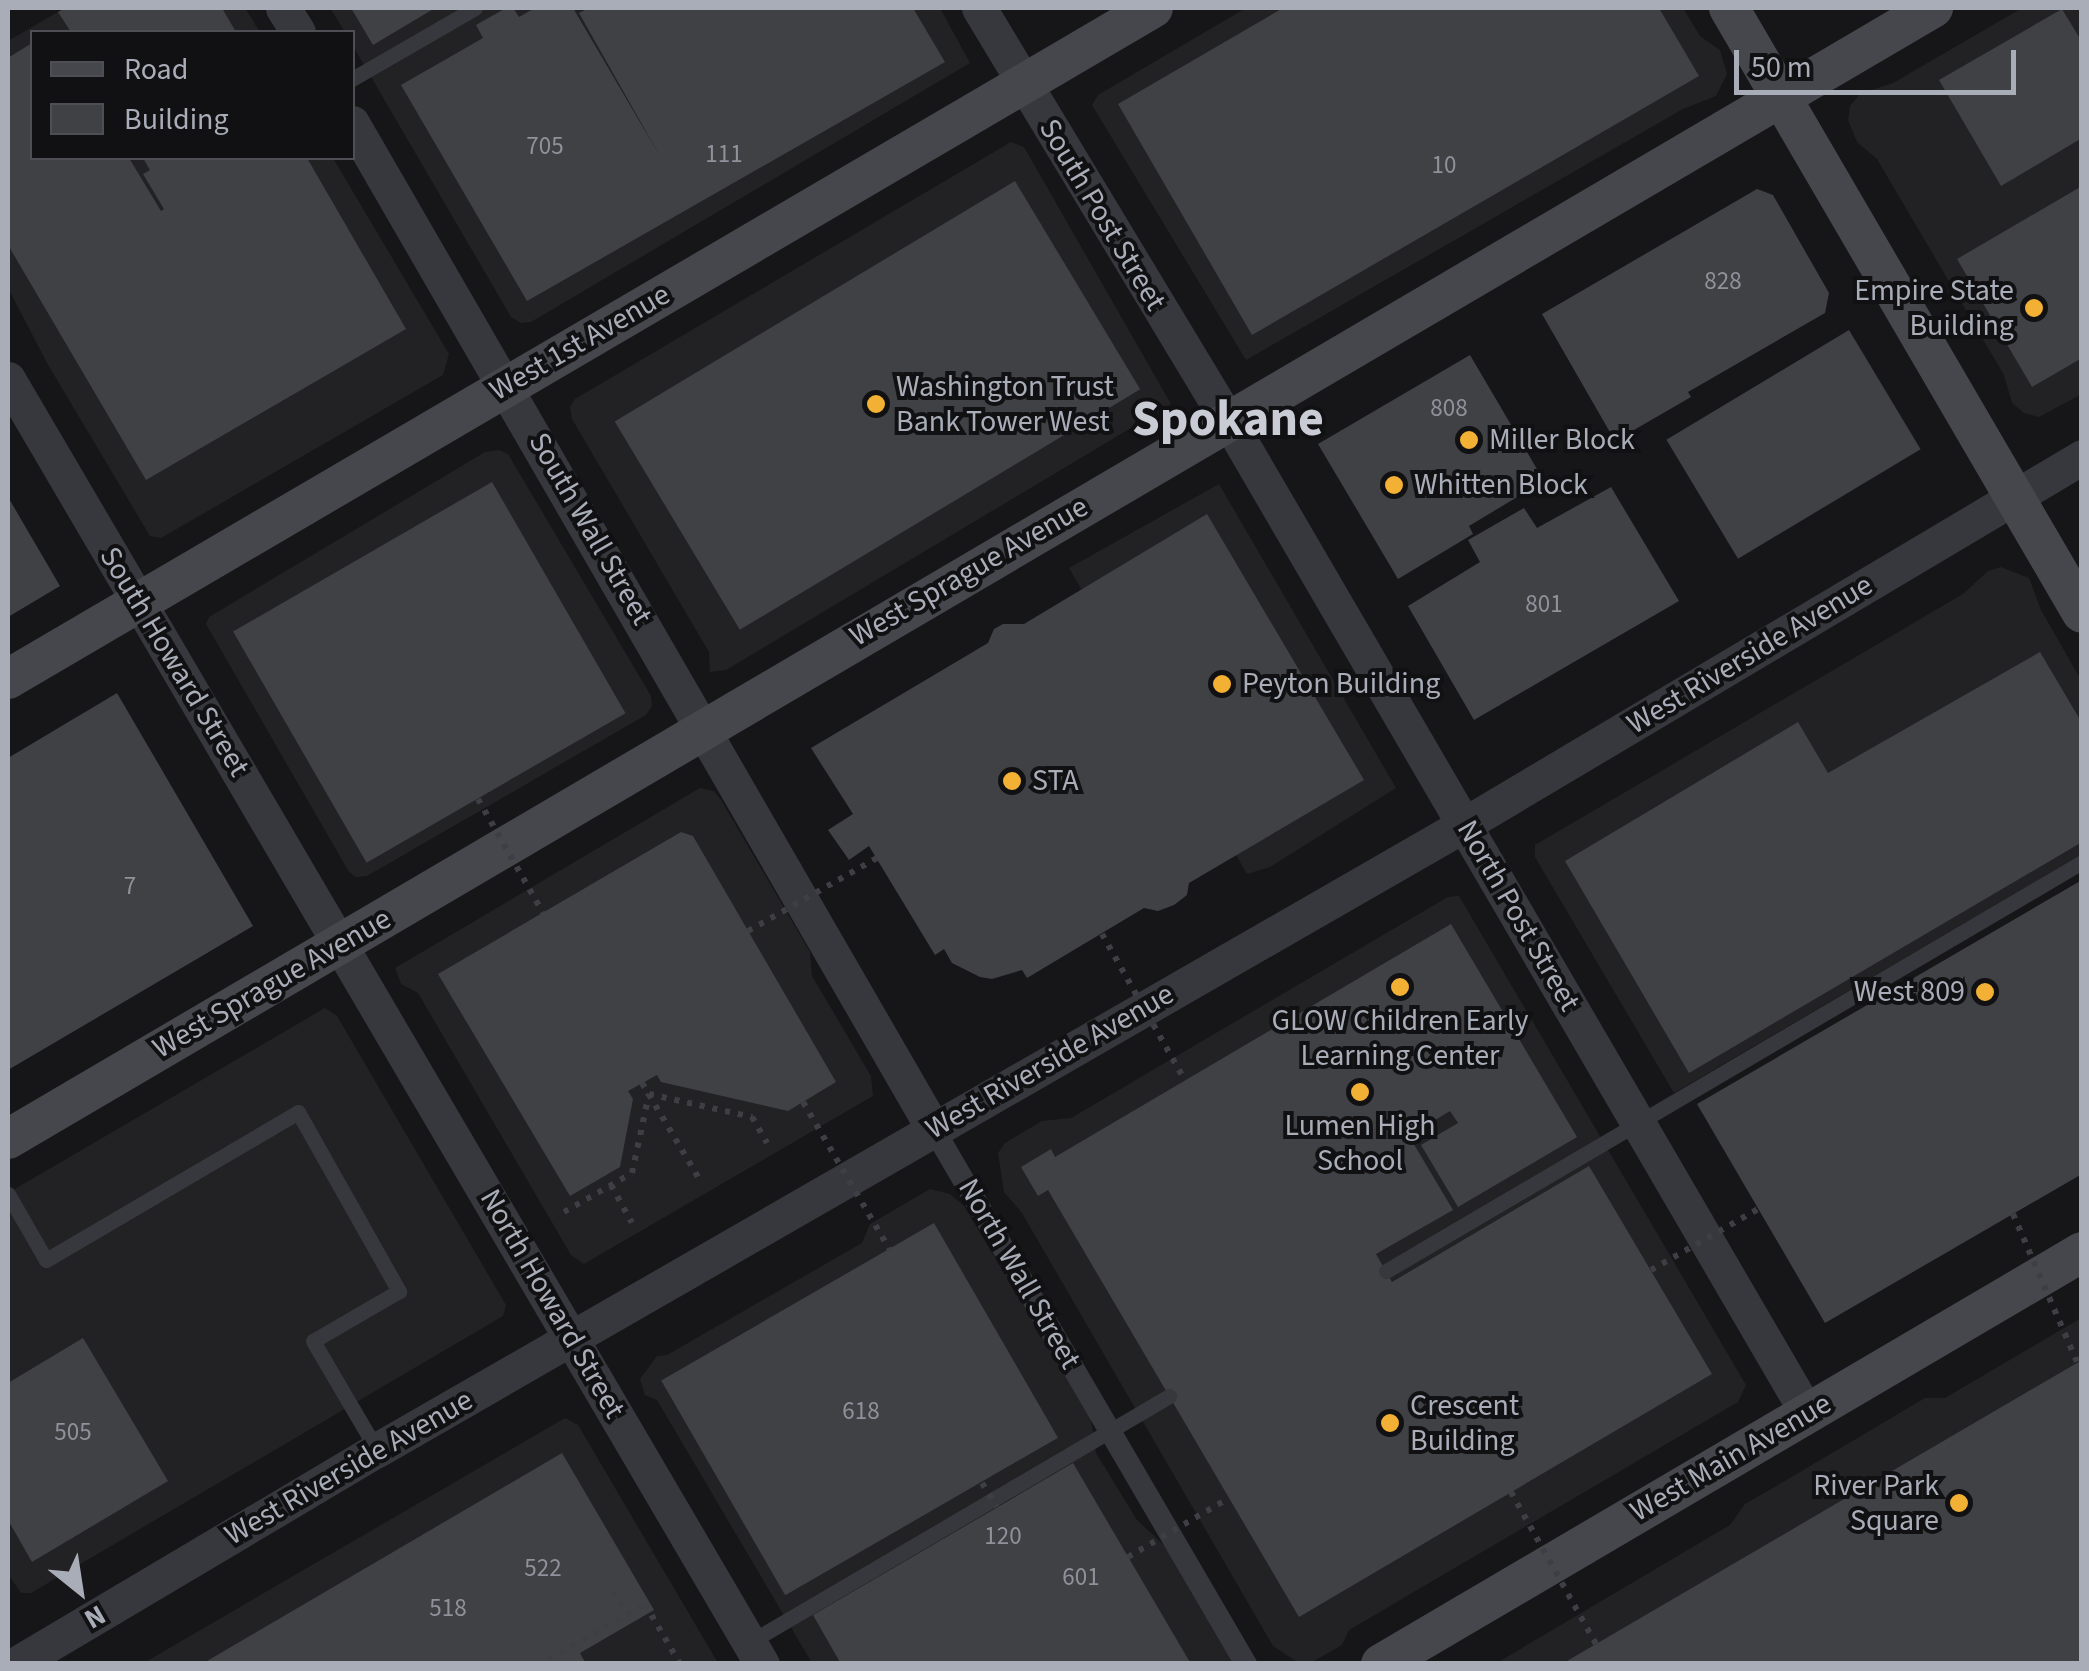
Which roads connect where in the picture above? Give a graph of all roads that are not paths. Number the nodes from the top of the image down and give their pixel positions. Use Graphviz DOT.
graph roads {
  1 [pos="284,8"];
  2 [pos="475,8"];
  3 [pos="979,8"];
  4 [pos="1153,8"];
  5 [pos="1729,8"];
  6 [pos="1933,8"];
  7 [pos="297,30"];
  8 [pos="355,77"];
  9 [pos="1024,83"];
  10 [pos="1779,95"];
  11 [pos="355,129"];
  12 [pos="8,379"];
  13 [pos="508,386"];
  14 [pos="1228,420"];
  15 [pos="2082,457"];
  16 [pos="2014,498"];
  17 [pos="136,602"];
  18 [pos="2082,613"];
  19 [pos="8,679"];
  20 [pos="704,728"];
  21 [pos="1465,824"];
  22 [pos="2082,862"];
  23 [pos="342,944"];
  24 [pos="1637,1119"];
  25 [pos="933,1128"];
  26 [pos="8,1139"];
  27 [pos="8,1194"];
  28 [pos="2082,1252"];
  29 [pos="1386,1271"];
  30 [pos="573,1338"];
  31 [pos="1170,1396"];
  32 [pos="1808,1413"];
  33 [pos="1110,1430"];
  34 [pos="377,1450"];
  35 [pos="756,1653"];
  36 [pos="16,1664"];
  37 [pos="1246,1664"];
  38 [pos="1381,1664"];
  1 -- 7 [label="street"];
  2 -- 8 [label="lane"];
  3 -- 9 [label="street, South Post Street"];
  4 -- 9 [label="main road, West 1st Avenue"];
  5 -- 10 [label="main road"];
  6 -- 10 [label="main road, West Sprague Avenue"];
  9 -- 13 [label="main road, West 1st Avenue"];
  9 -- 14 [label="street, South Post Street"];
  10 -- 14 [label="main road, West Sprague Avenue"];
  10 -- 16 [label="main road"];
  11 -- 13 [label="street, South Wall Street"];
  12 -- 17 [label="street, South Howard Street"];
  13 -- 17 [label="main road, West 1st Avenue"];
  13 -- 20 [label="street, South Wall Street"];
  14 -- 20 [label="main road, West Sprague Avenue"];
  14 -- 21 [label="street, North Post Street"];
  15 -- 16 [label="street, West Riverside Avenue"];
  16 -- 18 [label="main road"];
  16 -- 21 [label="street, West Riverside Avenue"];
  17 -- 19 [label="main road, West 1st Avenue"];
  17 -- 23 [label="street, South Howard Street"];
  20 -- 23 [label="main road, West Sprague Avenue"];
  20 -- 25 [label="street, North Wall Street"];
  21 -- 24 [label="street, North Post Street"];
  21 -- 25 [label="street, West Riverside Avenue"];
  22 -- 24 [label="lane"];
  23 -- 26 [label="main road, West Sprague Avenue"];
  23 -- 30 [label="street, North Howard Street"];
  24 -- 29 [label="lane"];
  24 -- 32 [label="street, North Post Street"];
  25 -- 30 [label="street, West Riverside Avenue"];
  25 -- 33 [label="street, North Wall Street"];
  27 -- 34 [label="lane"];
  28 -- 32 [label="main road, West Main Avenue"];
  30 -- 34 [label="street, West Riverside Avenue"];
  30 -- 35 [label="street, North Howard Street"];
  31 -- 33 [label="lane"];
  32 -- 38 [label="main road, West Main Avenue"];
  33 -- 35 [label="lane"];
  33 -- 37 [label="street, North Wall Street"];
  34 -- 36 [label="street, West Riverside Avenue"];
}
